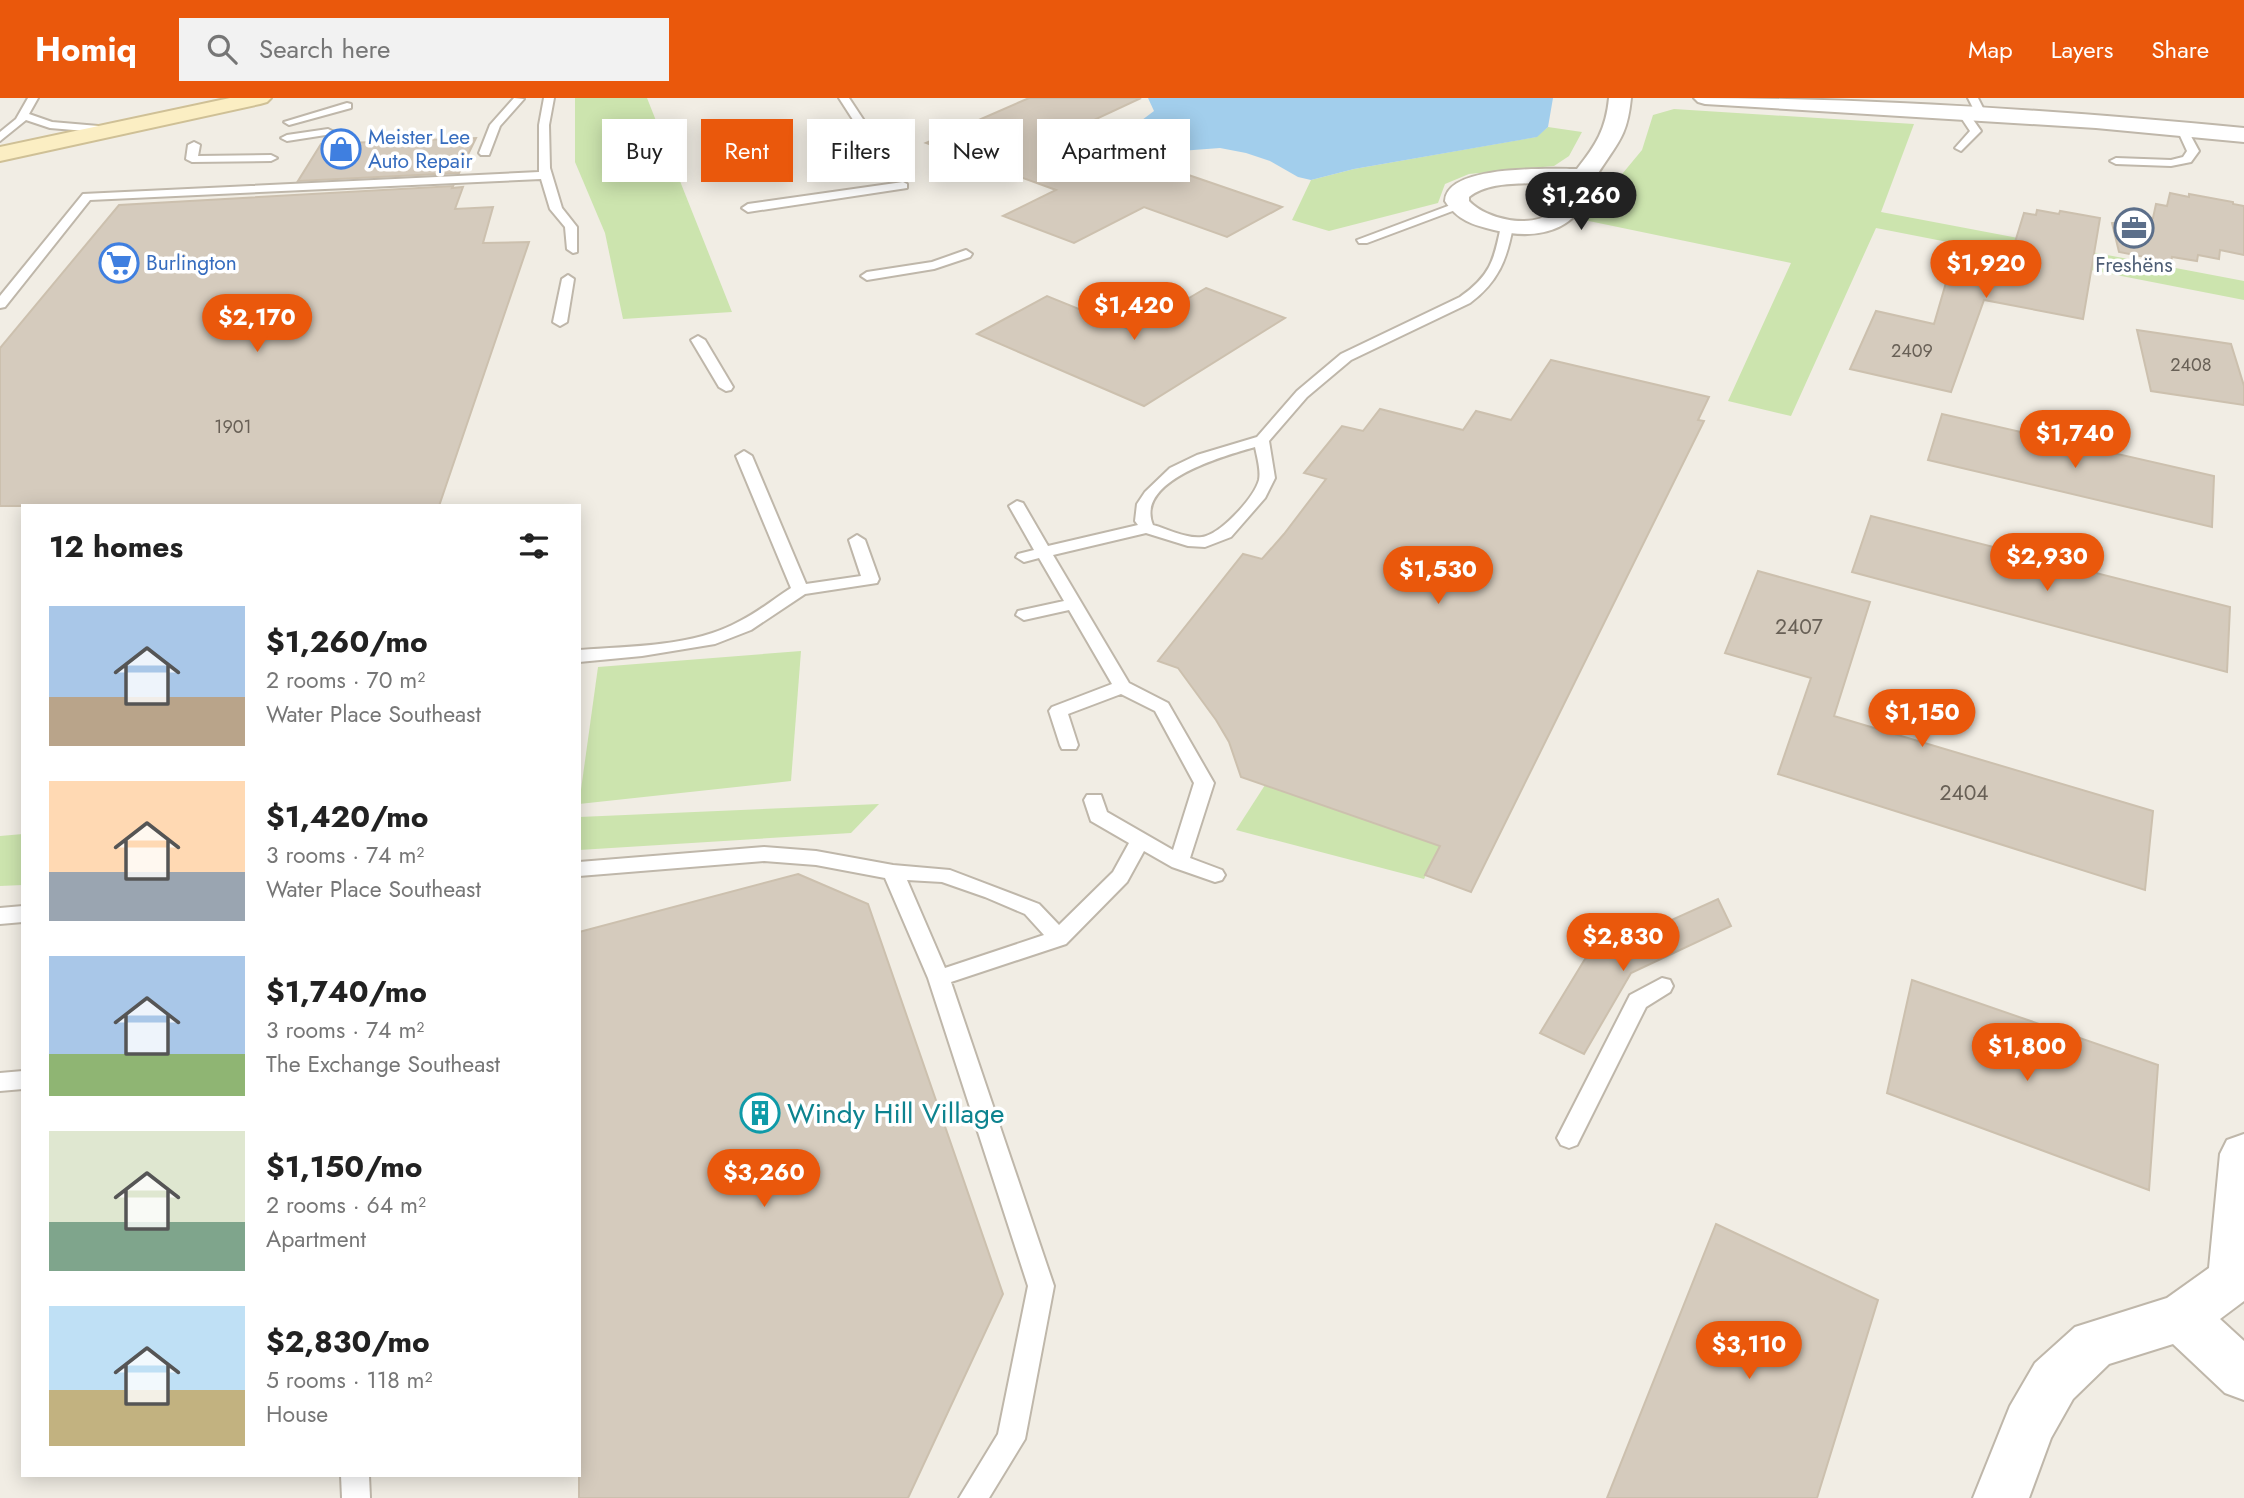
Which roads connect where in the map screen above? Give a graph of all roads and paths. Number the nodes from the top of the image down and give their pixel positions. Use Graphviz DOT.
graph roads {
  1 [pos="33,98"];
  2 [pos="260,98"];
  3 [pos="549,98"];
  4 [pos="844,98"];
  5 [pos="1620,98"];
  6 [pos="1705,98"];
  7 [pos="524,99"];
  8 [pos="502,100"];
  9 [pos="1820,101"];
  10 [pos="347,106"];
  11 [pos="1972,108"];
  12 [pos="24,116"];
  13 [pos="858,119"];
  14 [pos="289,122"];
  15 [pos="2181,127"];
  16 [pos="110,130"];
  17 [pos="328,132"];
  18 [pos="2244,135"];
  19 [pos="0,138"];
  20 [pos="288,138"];
  21 [pos="194,145"];
  22 [pos="1961,148"];
  23 [pos="485,153"];
  24 [pos="0,154"];
  25 [pos="271,158"];
  26 [pos="2116,161"];
  27 [pos="546,175"];
  28 [pos="1583,176"];
  29 [pos="903,186"];
  30 [pos="1460,206"];
  31 [pos="748,208"];
  32 [pos="1507,226"];
  33 [pos="1363,240"];
  34 [pos="573,249"];
  35 [pos="966,254"];
  36 [pos="867,276"];
  37 [pos="568,279"];
  38 [pos="0,304"];
  39 [pos="560,322"];
  40 [pos="698,340"];
  41 [pos="726,387"];
  42 [pos="1262,440"];
  43 [pos="744,456"];
  44 [pos="1017,506"];
  45 [pos="1147,528"];
  46 [pos="857,540"];
  47 [pos="1045,552"];
  48 [pos="1024,557"];
  49 [pos="800,590"];
  50 [pos="1075,604"];
  51 [pos="1024,615"];
  52 [pos="581,656"];
  53 [pos="1122,687"];
  54 [pos="1069,745"];
  55 [pos="1094,800"];
  56 [pos="1141,840"];
  57 [pos="1178,862"];
  58 [pos="581,869"];
  59 [pos="893,872"];
  60 [pos="1215,875"];
  61 [pos="21,914"];
  62 [pos="0,916"];
  63 [pos="1059,938"];
  64 [pos="939,978"];
  65 [pos="1662,986"];
  66 [pos="21,1080"];
  67 [pos="0,1082"];
  68 [pos="1569,1138"];
  69 [pos="2244,1154"];
  70 [pos="2242,1212"];
  71 [pos="2239,1282"];
  72 [pos="2181,1318"];
  73 [pos="2244,1375"];
  74 [pos="355,1477"];
  75 [pos="356,1498"];
  76 [pos="973,1498"];
  77 [pos="2001,1498"];
  1 -- 12 [label="lane"];
  2 -- 16 [label="main road"];
  3 -- 27 [label="lane"];
  4 -- 13 [label="lane"];
  5 -- 28 [label="street"];
  6 -- 9 [label="street"];
  7 -- 8 [label="lane"];
  7 -- 23 [label="lane"];
  9 -- 11 [label="street"];
  10 -- 14 [label="lane"];
  11 -- 15 [label="street"];
  11 -- 22 [label="lane"];
  12 -- 16 [label="lane"];
  12 -- 19 [label="lane"];
  15 -- 18 [label="street"];
  15 -- 26 [label="lane"];
  16 -- 24 [label="main road"];
  17 -- 20 [label="lane"];
  21 -- 25 [label="lane"];
  27 -- 34 [label="lane"];
  27 -- 38 [label="lane"];
  28 -- 30 [label="street"];
  28 -- 32 [label="street"];
  29 -- 31 [label="lane"];
  30 -- 32 [label="street"];
  30 -- 33 [label="lane"];
  32 -- 42 [label="lane"];
  35 -- 36 [label="lane"];
  37 -- 39 [label="lane"];
  40 -- 41 [label="lane"];
  42 -- 45 [label="lane"];
  42 -- 45 [label="lane"];
  43 -- 49 [label="lane"];
  44 -- 47 [label="lane"];
  45 -- 47 [label="lane"];
  46 -- 49 [label="lane"];
  47 -- 48 [label="lane"];
  47 -- 50 [label="lane"];
  49 -- 52 [label="lane"];
  50 -- 51 [label="lane"];
  50 -- 53 [label="lane"];
  53 -- 54 [label="lane"];
  53 -- 57 [label="lane"];
  55 -- 56 [label="lane"];
  56 -- 57 [label="lane"];
  56 -- 63 [label="lane"];
  57 -- 60 [label="lane"];
  58 -- 59 [label="lane"];
  59 -- 63 [label="lane"];
  59 -- 64 [label="lane"];
  61 -- 62 [label="lane"];
  63 -- 64 [label="lane"];
  64 -- 76 [label="lane"];
  65 -- 68 [label="lane"];
  66 -- 67 [label="lane"];
  69 -- 70 [label="street"];
  70 -- 71 [label="street"];
  71 -- 72 [label="street"];
  72 -- 73 [label="street"];
  72 -- 77 [label="street"];
  74 -- 75 [label="lane"];
}
